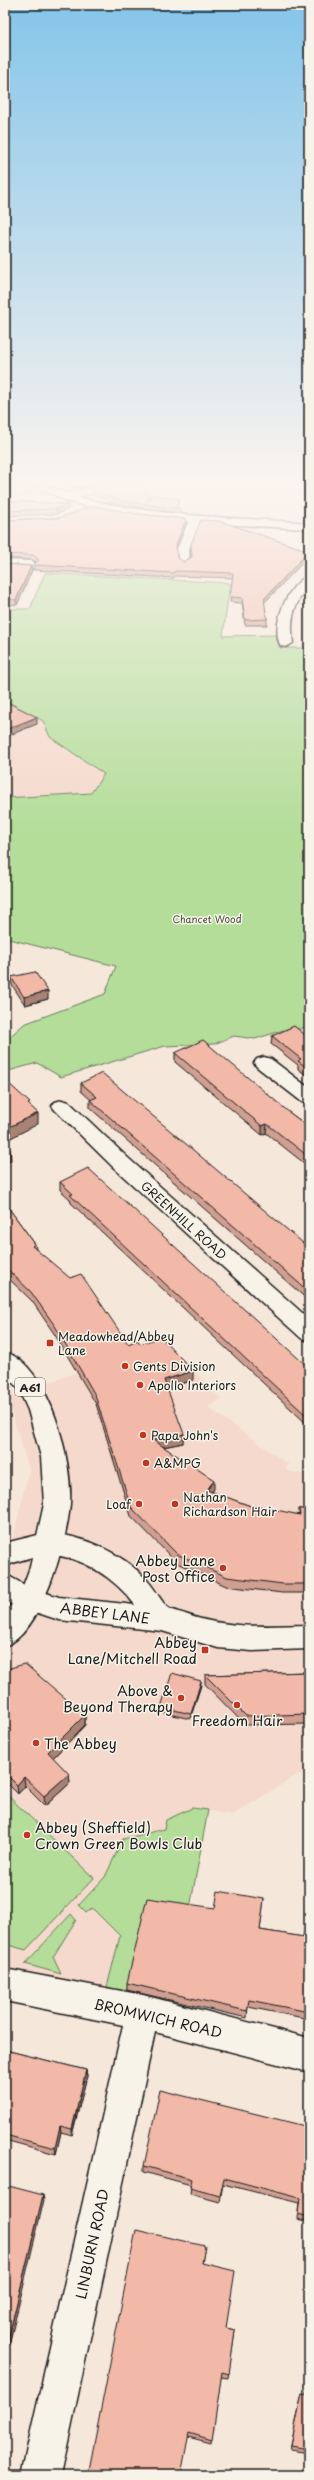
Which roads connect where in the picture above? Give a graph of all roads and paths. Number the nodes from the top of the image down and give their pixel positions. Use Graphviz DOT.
graph roads {
  1 [pos="291,602"];
  2 [pos="286,643"];
  3 [pos="264,1063"];
  4 [pos="309,1098"];
  5 [pos="62,1106"];
  6 [pos="309,1332"];
  7 [pos="5,1362"];
  8 [pos="50,1542"];
  9 [pos="5,1555"];
  10 [pos="5,1586"];
  11 [pos="31,1600"];
  12 [pos="162,1620"];
  13 [pos="5,1634"];
  14 [pos="309,1636"];
  15 [pos="5,1985"];
  16 [pos="143,2012"];
  17 [pos="309,2055"];
  18 [pos="41,2475"];
  1 -- 2 [label="main road"];
  3 -- 4 [label="main road"];
  5 -- 6 [label="main road, GREENHILL ROAD"];
  7 -- 8 [label="main road, A61"];
  8 -- 9 [label="main road, ABBEY LANE"];
  8 -- 11 [label="main road, A61"];
  8 -- 12 [label="main road, ABBEY LANE"];
  10 -- 11 [label="main road, ABBEY LANE"];
  11 -- 12 [label="main road, ABBEY LANE"];
  11 -- 13 [label="main road, A61"];
  12 -- 14 [label="main road, ABBEY LANE"];
  15 -- 16 [label="main road, BROMWICH ROAD"];
  16 -- 17 [label="main road, BROMWICH ROAD"];
  16 -- 18 [label="main road, LINBURN ROAD"];
}
